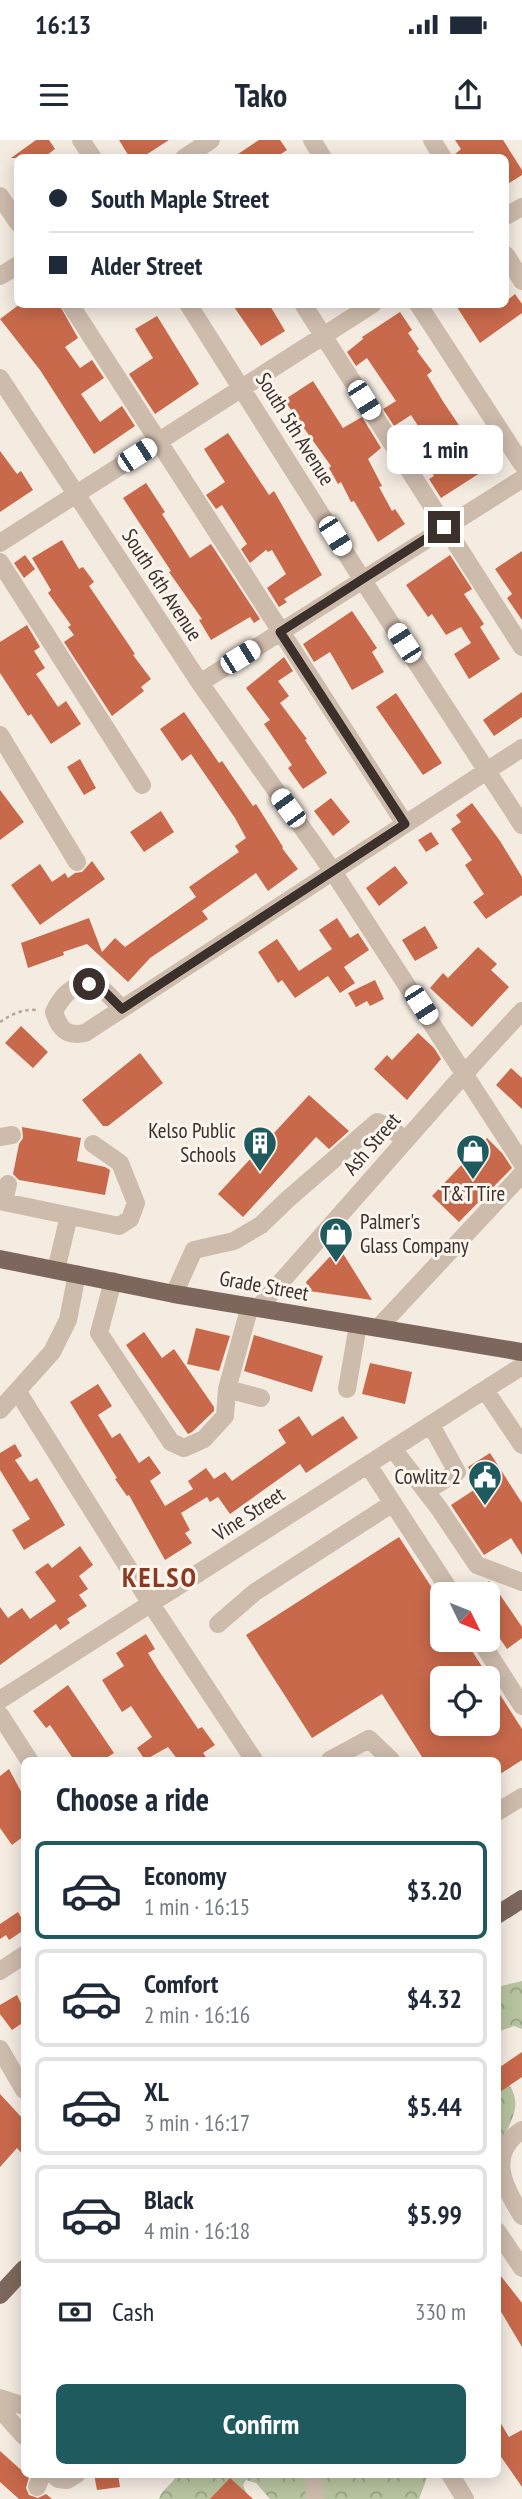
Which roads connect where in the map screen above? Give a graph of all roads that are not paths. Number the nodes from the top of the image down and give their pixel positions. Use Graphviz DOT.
graph roads {
  1 [pos="0,195"];
  2 [pos="14,217"];
  3 [pos="509,260"];
  4 [pos="522,281"];
  5 [pos="73,308"];
  6 [pos="191,308"];
  7 [pos="306,308"];
  8 [pos="367,308"];
  9 [pos="421,308"];
  10 [pos="323,336"];
  11 [pos="0,378"];
  12 [pos="242,387"];
  13 [pos="157,442"];
  14 [pos="522,464"];
  15 [pos="522,479"];
  16 [pos="76,494"];
  17 [pos="444,527"];
  18 [pos="0,543"];
  19 [pos="0,562"];
  20 [pos="362,579"];
  21 [pos="280,632"];
  22 [pos="522,647"];
  23 [pos="200,683"];
  24 [pos="0,734"];
  25 [pos="522,748"];
  26 [pos="487,771"];
  27 [pos="142,785"];
  28 [pos="405,824"];
  29 [pos="522,825"];
  30 [pos="77,862"];
  31 [pos="332,870"];
  32 [pos="122,1009"];
  33 [pos="522,1011"];
  34 [pos="465,1073"];
  35 [pos="405,1140"];
  36 [pos="93,1144"];
  37 [pos="522,1163"];
  38 [pos="522,1174"];
  39 [pos="8,1184"];
  40 [pos="69,1216"];
  41 [pos="0,1259"];
  42 [pos="56,1270"];
  43 [pos="77,1274"];
  44 [pos="113,1281"];
  45 [pos="174,1294"];
  46 [pos="254,1307"];
  47 [pos="358,1325"];
  48 [pos="378,1328"];
  49 [pos="522,1352"];
  50 [pos="522,1366"];
  51 [pos="347,1388"];
  52 [pos="227,1389"];
  53 [pos="485,1390"];
  54 [pos="18,1392"];
  55 [pos="261,1398"];
  56 [pos="0,1410"];
  57 [pos="431,1425"];
  58 [pos="522,1445"];
  59 [pos="393,1449"];
  60 [pos="368,1465"];
  61 [pos="426,1491"];
  62 [pos="393,1503"];
  63 [pos="444,1582"];
  64 [pos="522,1583"];
  65 [pos="151,1604"];
  66 [pos="218,1624"];
  67 [pos="490,1652"];
  68 [pos="516,1682"];
  69 [pos="0,1700"];
  70 [pos="522,1706"];
  71 [pos="0,1715"];
  72 [pos="27,1757"];
  73 [pos="252,1757"];
  74 [pos="336,1757"];
  75 [pos="388,1757"];
  76 [pos="522,1797"];
  77 [pos="501,1810"];
  78 [pos="522,1899"];
  79 [pos="501,1912"];
  80 [pos="21,1957"];
  81 [pos="0,1971"];
  82 [pos="0,2049"];
  83 [pos="21,2085"];
  84 [pos="522,2130"];
  85 [pos="522,2216"];
  86 [pos="501,2237"];
  87 [pos="522,2268"];
  88 [pos="21,2272"];
  89 [pos="0,2295"];
  90 [pos="1,2398"];
  91 [pos="21,2405"];
  92 [pos="21,2433"];
  93 [pos="314,2478"];
  94 [pos="452,2478"];
  95 [pos="315,2499"];
  96 [pos="465,2499"];
  1 -- 2 [label="street"];
  3 -- 4 [label="street"];
  5 -- 13 [label="street"];
  6 -- 12 [label="street, South 5th Avenue"];
  7 -- 10 [label="street"];
  8 -- 10 [label="street"];
  9 -- 14 [label="street"];
  10 -- 12 [label="street"];
  10 -- 17 [label="street"];
  11 -- 16 [label="street, South 6th Avenue"];
  12 -- 13 [label="street"];
  12 -- 20 [label="street, South 5th Avenue"];
  13 -- 16 [label="street"];
  13 -- 21 [label="street"];
  15 -- 17 [label="street"];
  16 -- 18 [label="street"];
  16 -- 23 [label="street, South 6th Avenue"];
  17 -- 20 [label="street"];
  17 -- 22 [label="street"];
  19 -- 27 [label="street"];
  20 -- 21 [label="street"];
  20 -- 26 [label="street, South 5th Avenue"];
  21 -- 23 [label="street"];
  21 -- 28 [label="street"];
  23 -- 31 [label="street, South 6th Avenue"];
  24 -- 30 [label="street"];
  25 -- 26 [label="street"];
  26 -- 28 [label="street"];
  26 -- 29 [label="street, South 5th Avenue"];
  28 -- 31 [label="street"];
  31 -- 32 [label="street"];
  31 -- 34 [label="street, South 6th Avenue"];
  32 -- 32 [label="street"];
  33 -- 34 [label="street, Ash Street"];
  34 -- 35 [label="street, Ash Street"];
  34 -- 37 [label="street, South 6th Avenue"];
  35 -- 45 [label="street"];
  35 -- 46 [label="street, Ash Street"];
  36 -- 40 [label="street"];
  38 -- 48 [label="street"];
  39 -- 40 [label="street"];
  40 -- 42 [label="street"];
  41 -- 42 [label="main road, Grade Street"];
  42 -- 43 [label="main road, Grade Street"];
  43 -- 44 [label="main road, Grade Street"];
  43 -- 54 [label="street"];
  44 -- 45 [label="main road, Grade Street"];
  44 -- 52 [label="street"];
  45 -- 46 [label="main road, Grade Street"];
  46 -- 47 [label="main road, Grade Street"];
  46 -- 52 [label="street"];
  47 -- 48 [label="main road, Grade Street"];
  47 -- 51 [label="street"];
  48 -- 49 [label="main road, Grade Street"];
  50 -- 53 [label="street, Vine Street"];
  52 -- 55 [label="street"];
  53 -- 57 [label="street, Vine Street"];
  53 -- 58 [label="street"];
  54 -- 56 [label="street"];
  54 -- 65 [label="street"];
  57 -- 59 [label="street, Vine Street"];
  57 -- 61 [label="street"];
  59 -- 60 [label="street, Vine Street"];
  59 -- 61 [label="street"];
  60 -- 62 [label="street"];
  60 -- 65 [label="street, Vine Street"];
  61 -- 64 [label="street"];
  62 -- 63 [label="street"];
  62 -- 66 [label="street"];
  65 -- 69 [label="street, Vine Street"];
  65 -- 73 [label="street"];
  67 -- 68 [label="street"];
  68 -- 70 [label="street"];
  71 -- 72 [label="street"];
  74 -- 75 [label="street"];
  76 -- 77 [label="street"];
  78 -- 79 [label="main road"];
  80 -- 81 [label="street"];
  82 -- 83 [label="street"];
  84 -- 85 [label="street"];
  86 -- 87 [label="street"];
  88 -- 89 [label="main road"];
  90 -- 91 [label="street"];
  90 -- 92 [label="street"];
  93 -- 95 [label="street"];
  94 -- 96 [label="street"];
}
